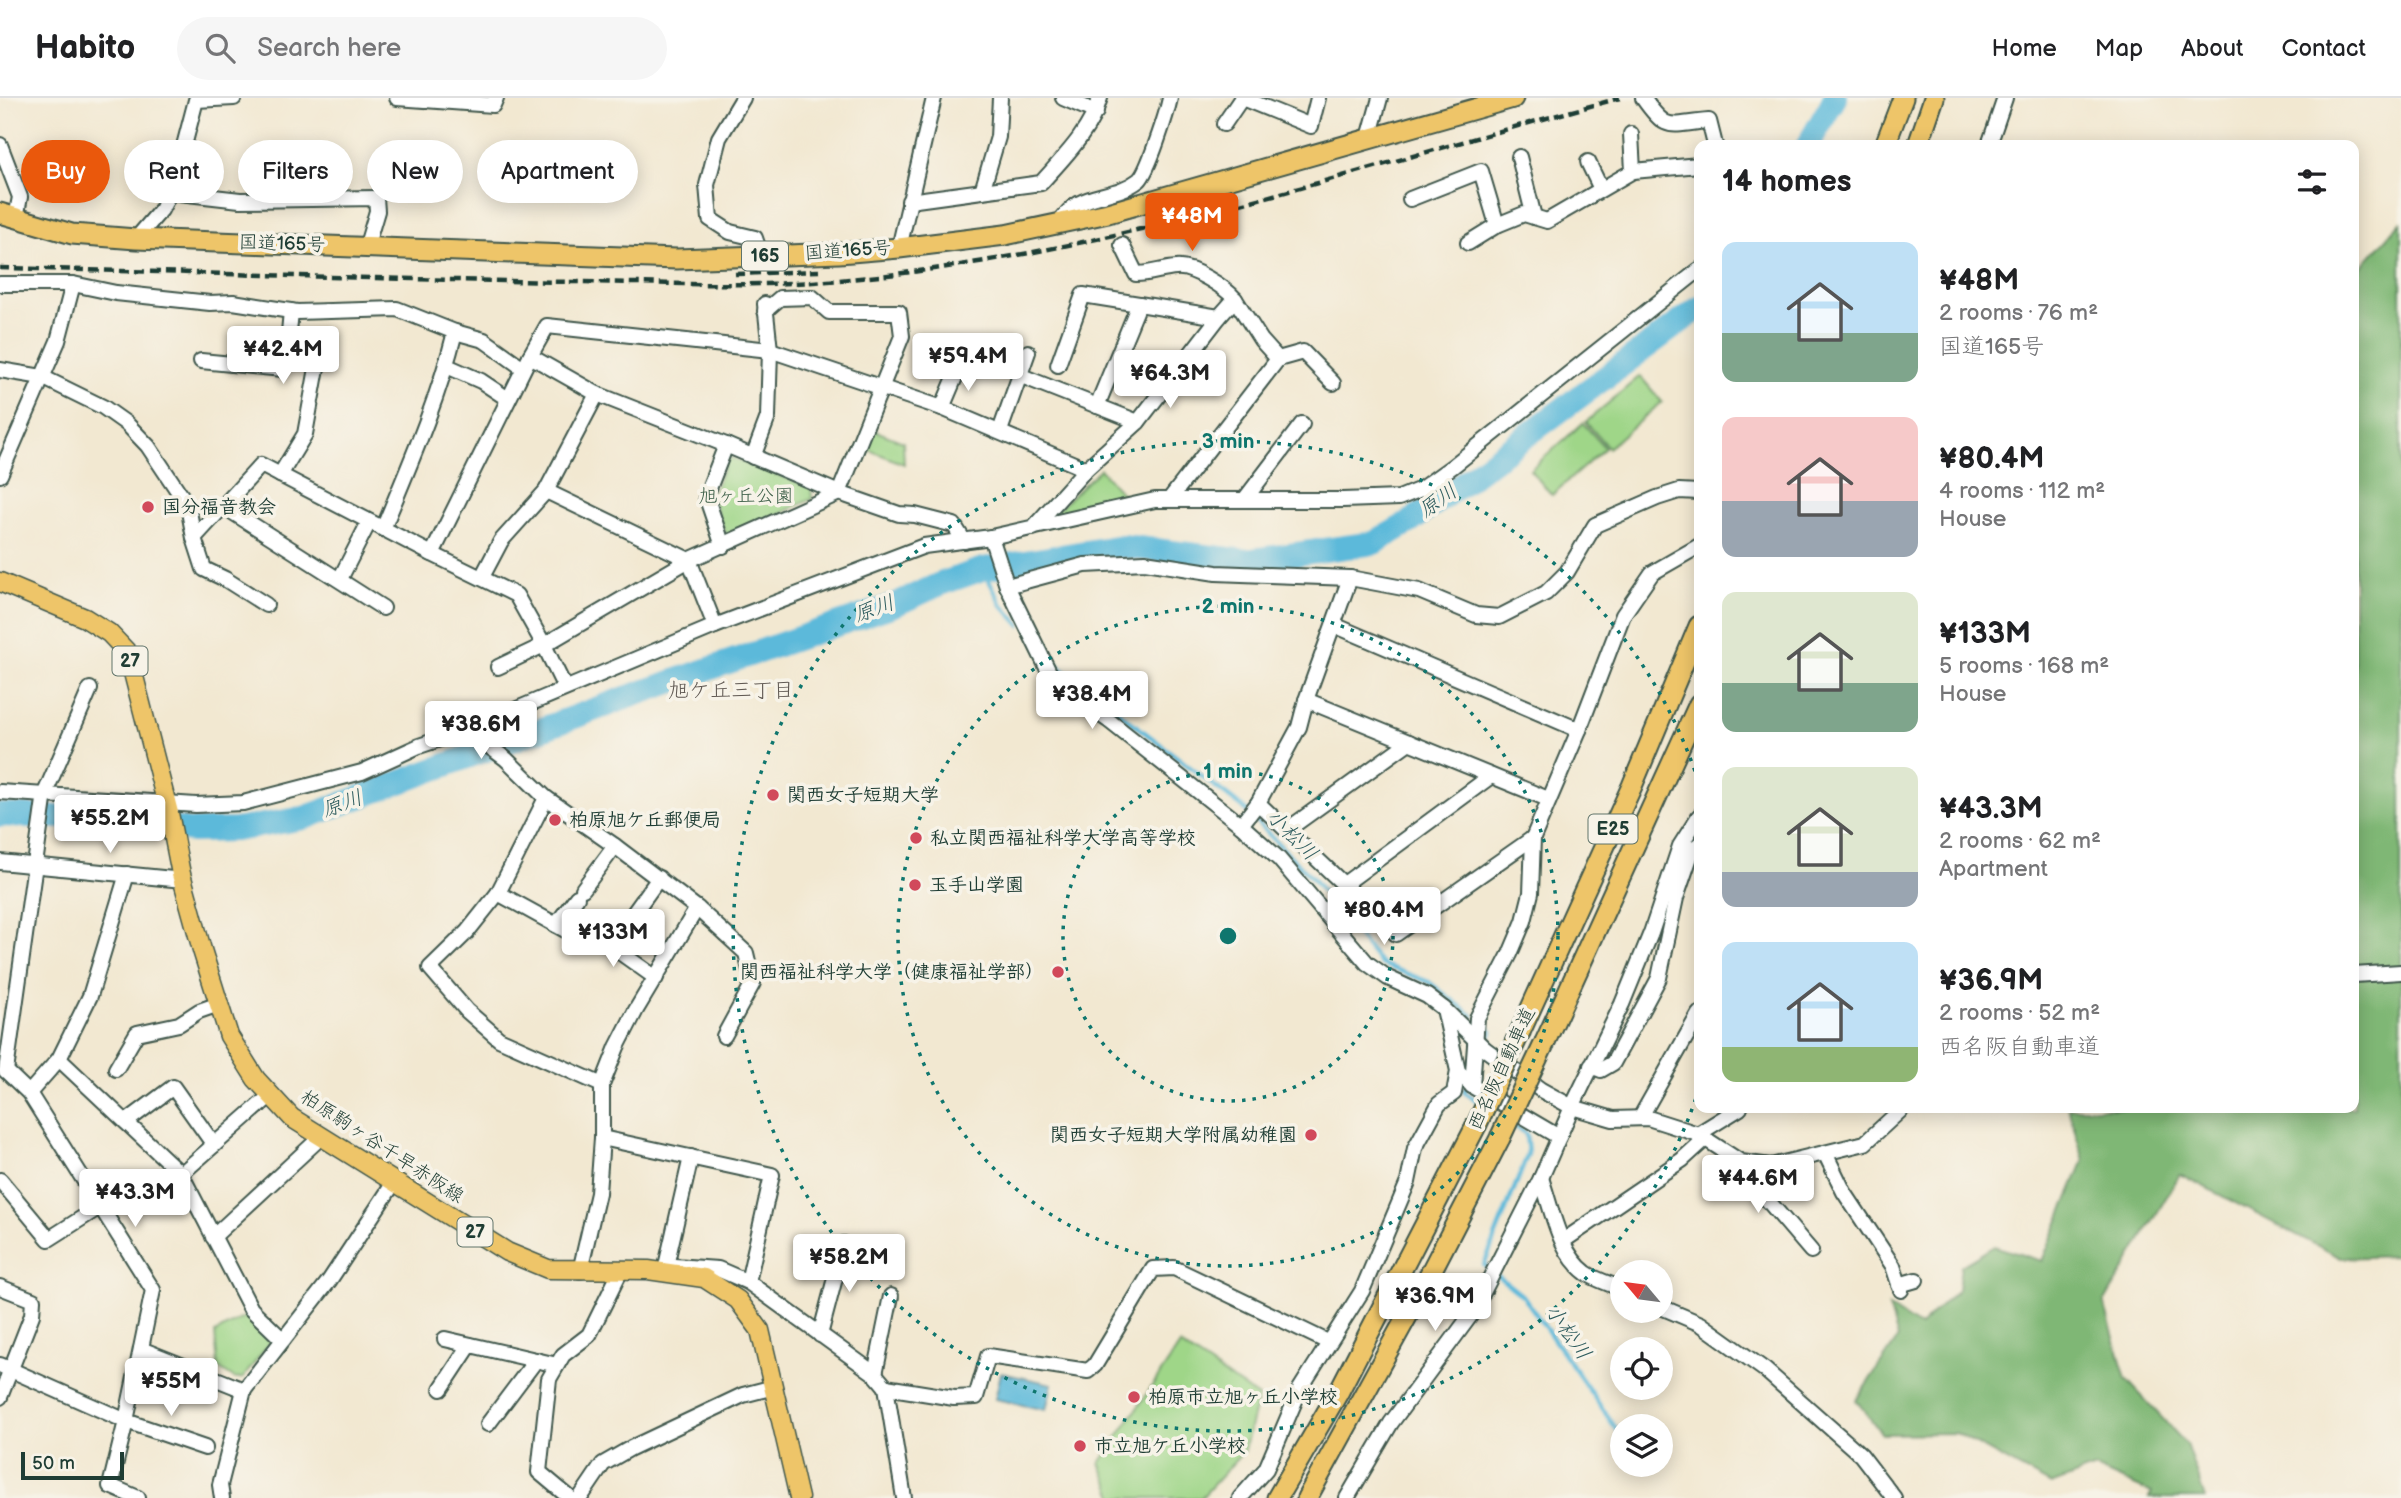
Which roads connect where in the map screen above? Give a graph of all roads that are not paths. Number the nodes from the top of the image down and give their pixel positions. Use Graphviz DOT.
graph roads {
  1 [pos="234,98"];
  2 [pos="397,98"];
  3 [pos="496,98"];
  4 [pos="743,98"];
  5 [pos="934,98"];
  6 [pos="1000,98"];
  7 [pos="1063,98"];
  8 [pos="1170,98"];
  9 [pos="1242,98"];
  10 [pos="1318,98"];
  11 [pos="1380,98"];
  12 [pos="1513,98"];
  13 [pos="1643,98"];
  14 [pos="1903,98"];
  15 [pos="1934,98"];
  16 [pos="2004,98"];
  17 [pos="196,99"];
  18 [pos="1098,105"];
  19 [pos="1224,124"];
  20 [pos="1630,134"];
  21 [pos="1369,138"];
  22 [pos="185,140"];
  23 [pos="1714,140"];
  24 [pos="1887,140"];
  25 [pos="1921,140"];
  26 [pos="1991,140"];
  27 [pos="0,145"];
  28 [pos="1518,157"];
  29 [pos="1588,162"];
  30 [pos="1694,165"];
  31 [pos="1633,171"];
  32 [pos="1601,190"];
  33 [pos="982,191"];
  34 [pos="224,198"];
  35 [pos="1410,199"];
  36 [pos="909,201"];
  37 [pos="164,203"];
  38 [pos="8,215"];
  39 [pos="1534,217"];
  40 [pos="1059,223"];
  41 [pos="1497,225"];
  42 [pos="136,239"];
  43 [pos="1468,243"];
  44 [pos="1122,245"];
  45 [pos="366,247"];
  46 [pos="899,248"];
  47 [pos="761,256"];
  48 [pos="1694,274"];
  49 [pos="0,284"];
  50 [pos="74,284"];
  51 [pos="1235,299"];
  52 [pos="1139,304"];
  53 [pos="291,311"];
  54 [pos="1219,317"];
  55 [pos="455,332"];
  56 [pos="770,350"];
  57 [pos="1028,352"];
  58 [pos="287,354"];
  59 [pos="1278,359"];
  60 [pos="201,361"];
  61 [pos="527,362"];
  62 [pos="961,363"];
  63 [pos="1058,365"];
  64 [pos="447,366"];
  65 [pos="0,370"];
  66 [pos="1019,375"];
  67 [pos="42,377"];
  68 [pos="1333,383"];
  69 [pos="883,387"];
  70 [pos="597,394"];
  71 [pos="508,399"];
  72 [pos="1097,406"];
  73 [pos="942,408"];
  74 [pos="1138,422"];
  75 [pos="1302,424"];
  76 [pos="1000,431"];
  77 [pos="726,444"];
  78 [pos="753,457"];
  79 [pos="1086,469"];
  80 [pos="0,475"];
  81 [pos="280,475"];
  82 [pos="546,491"];
  83 [pos="1694,492"];
  84 [pos="839,493"];
  85 [pos="1245,499"];
  86 [pos="1169,500"];
  87 [pos="223,506"];
  88 [pos="376,525"];
  89 [pos="1033,528"];
  90 [pos="194,538"];
  91 [pos="964,541"];
  92 [pos="992,542"];
  93 [pos="723,546"];
  94 [pos="1694,549"];
  95 [pos="432,555"];
  96 [pos="690,560"];
  97 [pos="482,577"];
  98 [pos="1350,578"];
  99 [pos="340,579"];
  100 [pos="0,582"];
  101 [pos="1006,582"];
  102 [pos="266,605"];
  103 [pos="383,608"];
  104 [pos="1334,625"];
  105 [pos="715,626"];
  106 [pos="1694,638"];
  107 [pos="544,645"];
  108 [pos="498,667"];
  109 [pos="565,688"];
  110 [pos="90,690"];
  111 [pos="1306,700"];
  112 [pos="1694,715"];
  113 [pos="1579,730"];
  114 [pos="472,733"];
  115 [pos="1409,742"];
  116 [pos="1694,747"];
  117 [pos="1491,776"];
  118 [pos="1664,783"];
  119 [pos="0,792"];
  120 [pos="546,798"];
  121 [pos="44,799"];
  122 [pos="1548,799"];
  123 [pos="1258,803"];
  124 [pos="167,808"];
  125 [pos="1694,824"];
  126 [pos="1241,825"];
  127 [pos="1287,830"];
  128 [pos="1533,838"];
  129 [pos="615,846"];
  130 [pos="1694,848"];
  131 [pos="0,862"];
  132 [pos="34,866"];
  133 [pos="127,874"];
  134 [pos="182,877"];
  135 [pos="659,878"];
  136 [pos="1343,885"];
  137 [pos="498,893"];
  138 [pos="697,908"];
  139 [pos="628,921"];
  140 [pos="556,925"];
  141 [pos="2401,972"];
  142 [pos="2359,975"];
  143 [pos="656,978"];
  144 [pos="219,1004"];
  145 [pos="1444,1009"];
  146 [pos="1694,1023"];
  147 [pos="724,1036"];
  148 [pos="1475,1039"];
  149 [pos="59,1059"];
  150 [pos="1591,1066"];
  151 [pos="116,1069"];
  152 [pos="1458,1071"];
  153 [pos="3,1072"];
  154 [pos="602,1085"];
  155 [pos="1472,1086"];
  156 [pos="29,1093"];
  157 [pos="271,1095"];
  158 [pos="1572,1107"];
  159 [pos="1733,1113"];
  160 [pos="1898,1113"];
  161 [pos="1640,1118"];
  162 [pos="126,1122"];
  163 [pos="323,1136"];
  164 [pos="1559,1137"];
  165 [pos="1701,1137"];
  166 [pos="602,1138"];
  167 [pos="214,1145"];
  168 [pos="1825,1153"];
  169 [pos="691,1157"];
  170 [pos="1760,1165"];
  171 [pos="181,1174"];
  172 [pos="1541,1178"];
  173 [pos="0,1180"];
  174 [pos="395,1181"];
  175 [pos="101,1206"];
  176 [pos="214,1237"];
  177 [pos="1563,1241"];
  178 [pos="844,1244"];
  179 [pos="1811,1251"];
  180 [pos="657,1268"];
  181 [pos="621,1270"];
  182 [pos="580,1271"];
  183 [pos="1916,1280"];
  184 [pos="748,1282"];
  185 [pos="1610,1284"];
  186 [pos="0,1287"];
  187 [pos="891,1296"];
  188 [pos="1673,1312"];
  189 [pos="820,1335"];
  190 [pos="444,1339"];
  191 [pos="283,1340"];
  192 [pos="1328,1342"];
  193 [pos="470,1345"];
  194 [pos="141,1349"];
  195 [pos="537,1360"];
  196 [pos="557,1365"];
  197 [pos="6,1367"];
  198 [pos="875,1374"];
  199 [pos="774,1387"];
  200 [pos="886,1387"];
  201 [pos="441,1389"];
  202 [pos="244,1390"];
  203 [pos="0,1397"];
  204 [pos="126,1421"];
  205 [pos="488,1424"];
  206 [pos="205,1448"];
  207 [pos="798,1497"];
  208 [pos="138,1498"];
  209 [pos="222,1498"];
  210 [pos="570,1498"];
  211 [pos="580,1498"];
  212 [pos="904,1498"];
  213 [pos="1240,1498"];
  214 [pos="1278,1498"];
  215 [pos="1307,1498"];
  216 [pos="1348,1498"];
  217 [pos="1894,1498"];
  1 -- 17 [label="street"];
  2 -- 3 [label="street"];
  4 -- 47 [label="street"];
  5 -- 36 [label="street"];
  6 -- 33 [label="street"];
  7 -- 18 [label="street"];
  8 -- 40 [label="street"];
  9 -- 10 [label="street"];
  9 -- 19 [label="street"];
  11 -- 21 [label="street"];
  12 -- 21 [label="highway, 国道165号 / 165"];
  13 -- 23 [label="street"];
  14 -- 24 [label="highway"];
  15 -- 25 [label="highway"];
  16 -- 26 [label="street"];
  17 -- 22 [label="street"];
  18 -- 33 [label="street"];
  20 -- 31 [label="street"];
  21 -- 40 [label="highway, 国道165号 / 165"];
  27 -- 38 [label="street"];
  28 -- 39 [label="street"];
  29 -- 32 [label="street"];
  30 -- 31 [label="street"];
  31 -- 32 [label="street"];
  32 -- 39 [label="street"];
  33 -- 36 [label="street"];
  34 -- 45 [label="street"];
  35 -- 41 [label="street"];
  36 -- 46 [label="street"];
  37 -- 42 [label="street"];
  38 -- 42 [label="highway, 国道165号 / 165"];
  39 -- 41 [label="street"];
  40 -- 46 [label="highway, 国道165号 / 165"];
  41 -- 43 [label="street"];
  42 -- 45 [label="highway, 国道165号 / 165"];
  44 -- 51 [label="street"];
  45 -- 47 [label="highway, 国道165号 / 165"];
  46 -- 47 [label="highway, 国道165号 / 165"];
  48 -- 85 [label="street"];
  49 -- 50 [label="street"];
  50 -- 53 [label="street"];
  50 -- 67 [label="street"];
  51 -- 54 [label="street"];
  51 -- 59 [label="street"];
  52 -- 54 [label="street"];
  52 -- 63 [label="street"];
  52 -- 72 [label="street"];
  53 -- 55 [label="street"];
  53 -- 58 [label="street"];
  54 -- 74 [label="street"];
  55 -- 61 [label="street"];
  55 -- 64 [label="street"];
  56 -- 61 [label="street"];
  56 -- 69 [label="street"];
  56 -- 69 [label="street"];
  56 -- 78 [label="street"];
  57 -- 66 [label="street"];
  58 -- 60 [label="street"];
  58 -- 81 [label="street"];
  59 -- 68 [label="street"];
  59 -- 86 [label="street"];
  61 -- 70 [label="street"];
  61 -- 71 [label="street"];
  62 -- 73 [label="street"];
  64 -- 71 [label="street"];
  64 -- 88 [label="street"];
  65 -- 67 [label="street"];
  66 -- 72 [label="street"];
  66 -- 76 [label="street"];
  67 -- 80 [label="street"];
  67 -- 90 [label="street"];
  69 -- 73 [label="street"];
  69 -- 84 [label="street"];
  70 -- 77 [label="street"];
  70 -- 82 [label="street"];
  71 -- 95 [label="street"];
  72 -- 74 [label="street"];
  73 -- 76 [label="street"];
  74 -- 79 [label="street"];
  75 -- 85 [label="street"];
  76 -- 79 [label="street"];
  77 -- 78 [label="street"];
  77 -- 93 [label="street"];
  78 -- 84 [label="street"];
  79 -- 89 [label="street"];
  81 -- 87 [label="street"];
  81 -- 88 [label="street"];
  82 -- 96 [label="street"];
  82 -- 97 [label="street"];
  83 -- 98 [label="street"];
  84 -- 91 [label="street"];
  84 -- 93 [label="street"];
  85 -- 86 [label="street"];
  86 -- 89 [label="street"];
  87 -- 90 [label="street"];
  87 -- 99 [label="street"];
  88 -- 95 [label="street"];
  88 -- 99 [label="street"];
  89 -- 92 [label="street"];
  90 -- 102 [label="street"];
  91 -- 92 [label="street"];
  91 -- 105 [label="street"];
  92 -- 101 [label="street"];
  93 -- 96 [label="street"];
  94 -- 113 [label="street"];
  95 -- 97 [label="street"];
  96 -- 105 [label="street"];
  96 -- 107 [label="street"];
  97 -- 107 [label="street"];
  98 -- 101 [label="street"];
  98 -- 104 [label="street"];
  99 -- 103 [label="street"];
  100 -- 124 [label="main road, 柏原駒ヶ谷千早赤阪線 / 27"];
  101 -- 126 [label="street"];
  104 -- 111 [label="street"];
  104 -- 113 [label="street"];
  105 -- 109 [label="street"];
  106 -- 214 [label="highway, 西名阪自動車道 / E25, bridge"];
  107 -- 108 [label="street"];
  107 -- 109 [label="street"];
  109 -- 114 [label="street"];
  110 -- 121 [label="street"];
  111 -- 115 [label="street"];
  111 -- 123 [label="street"];
  112 -- 118 [label="highway, 西名阪自動車道 / E25"];
  113 -- 122 [label="street"];
  114 -- 120 [label="street"];
  114 -- 124 [label="street"];
  115 -- 117 [label="street"];
  115 -- 127 [label="street"];
  116 -- 118 [label="highway"];
  117 -- 122 [label="street"];
  117 -- 136 [label="street"];
  118 -- 215 [label="highway, 西名阪自動車道 / E25, bridge"];
  119 -- 121 [label="street"];
  120 -- 129 [label="street"];
  120 -- 137 [label="street"];
  121 -- 124 [label="street"];
  121 -- 132 [label="street"];
  122 -- 128 [label="street"];
  123 -- 126 [label="street"];
  123 -- 127 [label="street"];
  124 -- 134 [label="main road, 柏原駒ヶ谷千早赤阪線 / 27"];
  125 -- 150 [label="street"];
  126 -- 145 [label="street"];
  127 -- 136 [label="street"];
  128 -- 136 [label="street"];
  128 -- 148 [label="street"];
  129 -- 135 [label="street"];
  129 -- 140 [label="street"];
  130 -- 150 [label="street"];
  131 -- 132 [label="street"];
  132 -- 133 [label="street"];
  132 -- 153 [label="street"];
  133 -- 134 [label="street"];
  133 -- 149 [label="street"];
  134 -- 144 [label="main road, 柏原駒ヶ谷千早赤阪線 / 27"];
  135 -- 138 [label="street"];
  135 -- 139 [label="street"];
  137 -- 140 [label="street"];
  137 -- 154 [label="street"];
  138 -- 143 [label="street"];
  138 -- 147 [label="street"];
  140 -- 143 [label="street"];
  141 -- 142 [label="street"];
  143 -- 154 [label="street"];
  144 -- 151 [label="street"];
  144 -- 157 [label="main road, 柏原駒ヶ谷千早赤阪線 / 27"];
  145 -- 148 [label="street"];
  145 -- 152 [label="street"];
  146 -- 161 [label="street"];
  148 -- 155 [label="street"];
  148 -- 158 [label="street"];
  149 -- 156 [label="street"];
  149 -- 162 [label="street"];
  150 -- 158 [label="street"];
  152 -- 155 [label="street"];
  152 -- 192 [label="street"];
  153 -- 156 [label="street"];
  154 -- 166 [label="street"];
  155 -- 164 [label="street"];
  156 -- 175 [label="street"];
  157 -- 163 [label="main road, 柏原駒ヶ谷千早赤阪線 / 27"];
  157 -- 167 [label="street"];
  158 -- 161 [label="street"];
  158 -- 164 [label="street"];
  159 -- 165 [label="street"];
  160 -- 168 [label="street"];
  161 -- 165 [label="street"];
  162 -- 167 [label="street"];
  162 -- 171 [label="street"];
  163 -- 174 [label="main road, 柏原駒ヶ谷千早赤阪線 / 27"];
  163 -- 176 [label="street"];
  164 -- 172 [label="street"];
  165 -- 170 [label="street"];
  165 -- 177 [label="street"];
  166 -- 169 [label="street"];
  166 -- 182 [label="street"];
  167 -- 171 [label="street"];
  168 -- 170 [label="street"];
  168 -- 183 [label="street"];
  169 -- 180 [label="street"];
  169 -- 184 [label="street"];
  170 -- 179 [label="street"];
  171 -- 176 [label="street"];
  172 -- 177 [label="street"];
  172 -- 216 [label="street"];
  173 -- 175 [label="street"];
  174 -- 182 [label="main road, 柏原駒ヶ谷千早赤阪線 / 27"];
  174 -- 191 [label="street"];
  175 -- 194 [label="street"];
  176 -- 191 [label="street"];
  177 -- 185 [label="street"];
  178 -- 189 [label="street"];
  180 -- 181 [label="main road, 柏原駒ヶ谷千早赤阪線 / 27"];
  180 -- 184 [label="street"];
  180 -- 199 [label="main road, 柏原駒ヶ谷千早赤阪線 / 27"];
  181 -- 182 [label="main road, 柏原駒ヶ谷千早赤阪線 / 27"];
  181 -- 196 [label="street"];
  184 -- 189 [label="street"];
  186 -- 197 [label="street"];
  187 -- 198 [label="street"];
  188 -- 217 [label="street"];
  189 -- 198 [label="street"];
  190 -- 193 [label="street"];
  191 -- 202 [label="street"];
  192 -- 200 [label="street"];
  192 -- 213 [label="street"];
  193 -- 195 [label="street"];
  193 -- 201 [label="street"];
  194 -- 202 [label="street"];
  194 -- 204 [label="street"];
  195 -- 196 [label="street"];
  195 -- 205 [label="street"];
  196 -- 210 [label="street"];
  197 -- 203 [label="street"];
  197 -- 204 [label="street"];
  198 -- 200 [label="street"];
  199 -- 207 [label="main road, 柏原駒ヶ谷千早赤阪線 / 27"];
  199 -- 211 [label="street"];
  200 -- 212 [label="street"];
  202 -- 209 [label="street"];
  204 -- 206 [label="street"];
  204 -- 208 [label="street"];
}
